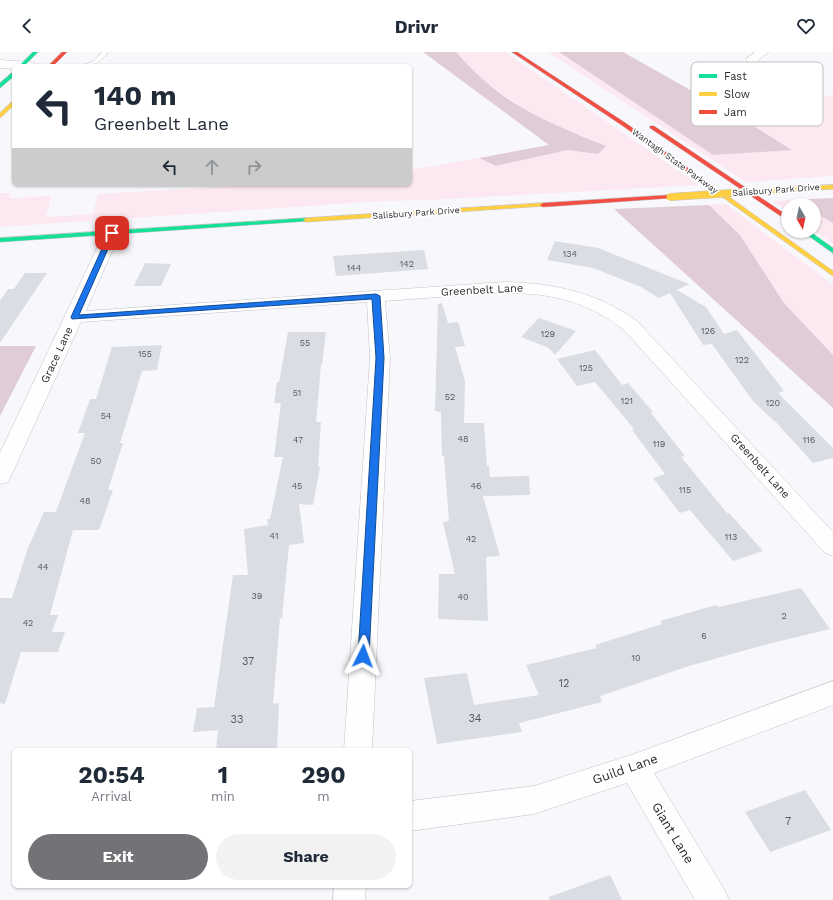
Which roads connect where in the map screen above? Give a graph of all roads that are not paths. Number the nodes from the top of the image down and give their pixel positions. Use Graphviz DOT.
graph roads {
  1 [pos="36,52"];
  2 [pos="65,52"];
  3 [pos="106,52"];
  4 [pos="514,52"];
  5 [pos="763,52"];
  6 [pos="752,62"];
  7 [pos="0,64"];
  8 [pos="24,64"];
  9 [pos="52,64"];
  10 [pos="90,64"];
  11 [pos="12,65"];
  12 [pos="12,75"];
  13 [pos="0,86"];
  14 [pos="12,104"];
  15 [pos="0,116"];
  16 [pos="645,122"];
  17 [pos="833,187"];
  18 [pos="781,214"];
  19 [pos="112,233"];
  20 [pos="815,238"];
  21 [pos="0,240"];
  22 [pos="833,251"];
  23 [pos="833,274"];
  24 [pos="376,296"];
  25 [pos="74,317"];
  26 [pos="0,476"];
  27 [pos="833,547"];
  28 [pos="833,693"];
  29 [pos="358,748"];
  30 [pos="634,767"];
  31 [pos="412,816"];
  32 [pos="350,888"];
  33 [pos="349,900"];
  34 [pos="713,900"];
  1 -- 8 [label="main road"];
  2 -- 9 [label="main road"];
  3 -- 10 [label="lane"];
  4 -- 23 [label="main road, Wantagh State Parkway"];
  5 -- 6 [label="street"];
  7 -- 11 [label="street"];
  12 -- 13 [label="main road"];
  14 -- 15 [label="main road"];
  16 -- 18 [label="main road, Wantagh State Parkway"];
  17 -- 19 [label="main road, Salisbury Park Drive, bridge"];
  19 -- 21 [label="main road, Salisbury Park Drive"];
  19 -- 25 [label="street, Grace Lane"];
  20 -- 22 [label="main road"];
  24 -- 25 [label="street, Greenbelt Lane"];
  24 -- 27 [label="street, Greenbelt Lane"];
  24 -- 29 [label="street"];
  25 -- 26 [label="street, Grace Lane"];
  28 -- 30 [label="street, Guild Lane"];
  30 -- 31 [label="street, Guild Lane"];
  30 -- 34 [label="street, Giant Lane"];
  32 -- 33 [label="street"];
}
